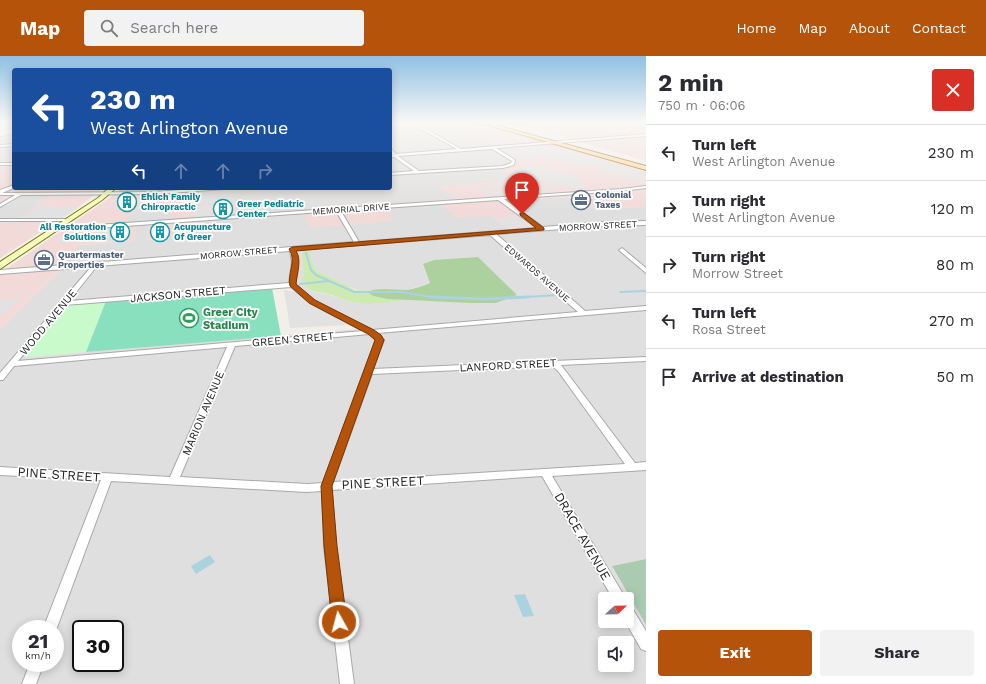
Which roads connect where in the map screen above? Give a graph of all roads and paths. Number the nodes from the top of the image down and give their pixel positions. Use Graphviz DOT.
graph roads {
  1 [pos="392,151"];
  2 [pos="443,151"];
  3 [pos="499,151"];
  4 [pos="593,151"];
  5 [pos="599,151"];
  6 [pos="395,155"];
  7 [pos="392,156"];
  8 [pos="0,164"];
  9 [pos="12,164"];
  10 [pos="646,164"];
  11 [pos="646,168"];
  12 [pos="418,172"];
  13 [pos="392,174"];
  14 [pos="12,187"];
  15 [pos="646,187"];
  16 [pos="197,190"];
  17 [pos="110,191"];
  18 [pos="0,193"];
  19 [pos="20,194"];
  20 [pos="500,199"];
  21 [pos="0,206"];
  22 [pos="338,210"];
  23 [pos="0,220"];
  24 [pos="69,220"];
  25 [pos="646,223"];
  26 [pos="55,229"];
  27 [pos="542,229"];
  28 [pos="491,233"];
  29 [pos="358,244"];
  30 [pos="292,249"];
  31 [pos="622,250"];
  32 [pos="95,265"];
  33 [pos="0,266"];
  34 [pos="645,269"];
  35 [pos="0,272"];
  36 [pos="292,285"];
  37 [pos="63,303"];
  38 [pos="646,308"];
  39 [pos="583,313"];
  40 [pos="371,332"];
  41 [pos="232,344"];
  42 [pos="646,359"];
  43 [pos="554,363"];
  44 [pos="12,364"];
  45 [pos="369,372"];
  46 [pos="0,378"];
  47 [pos="646,466"];
  48 [pos="633,467"];
  49 [pos="0,471"];
  50 [pos="545,473"];
  51 [pos="107,477"];
  52 [pos="173,481"];
  53 [pos="326,486"];
  54 [pos="616,592"];
  55 [pos="53,620"];
  56 [pos="634,624"];
  57 [pos="646,644"];
  58 [pos="34,672"];
  59 [pos="29,684"];
  60 [pos="347,684"];
  1 -- 6 [label="street"];
  2 -- 6 [label="street"];
  3 -- 12 [label="street"];
  4 -- 11 [label="main road"];
  5 -- 10 [label="main road"];
  6 -- 7 [label="street"];
  6 -- 12 [label="street"];
  8 -- 9 [label="street"];
  12 -- 13 [label="street"];
  14 -- 18 [label="street"];
  15 -- 20 [label="street, MEMORIAL DRIVE"];
  16 -- 17 [label="street"];
  17 -- 19 [label="street"];
  17 -- 24 [label="main road"];
  18 -- 19 [label="street"];
  19 -- 21 [label="street"];
  20 -- 22 [label="street, MEMORIAL DRIVE"];
  20 -- 27 [label="street"];
  22 -- 26 [label="street, MEMORIAL DRIVE"];
  22 -- 29 [label="street"];
  23 -- 24 [label="street"];
  24 -- 26 [label="main road"];
  25 -- 27 [label="street, MORROW STREET"];
  26 -- 33 [label="main road"];
  27 -- 28 [label="street, MORROW STREET"];
  28 -- 29 [label="street, MORROW STREET"];
  28 -- 39 [label="street, EDWARDS AVENUE"];
  29 -- 30 [label="street, MORROW STREET"];
  30 -- 32 [label="street, MORROW STREET"];
  30 -- 36 [label="street"];
  31 -- 34 [label="street"];
  32 -- 35 [label="street, MORROW STREET"];
  32 -- 37 [label="street, WOOD AVENUE"];
  36 -- 37 [label="street, JACKSON STREET"];
  36 -- 40 [label="street"];
  37 -- 44 [label="street, WOOD AVENUE"];
  38 -- 39 [label="street, GREEN STREET"];
  39 -- 40 [label="street, GREEN STREET"];
  40 -- 41 [label="street, GREEN STREET"];
  40 -- 45 [label="street"];
  41 -- 44 [label="street, GREEN STREET"];
  41 -- 52 [label="street, MARION AVENUE"];
  42 -- 43 [label="street, LANFORD STREET"];
  43 -- 45 [label="street, LANFORD STREET"];
  43 -- 48 [label="street"];
  44 -- 46 [label="street, WOOD AVENUE"];
  45 -- 53 [label="street"];
  47 -- 48 [label="street, PINE STREET"];
  48 -- 50 [label="street, PINE STREET"];
  49 -- 51 [label="street, PINE STREET"];
  50 -- 53 [label="street, PINE STREET"];
  50 -- 54 [label="street, DRACE AVENUE"];
  51 -- 52 [label="street, PINE STREET"];
  51 -- 55 [label="street"];
  52 -- 53 [label="street, PINE STREET"];
  53 -- 60 [label="street"];
  56 -- 57 [label="street"];
  58 -- 59 [label="street"];
}
